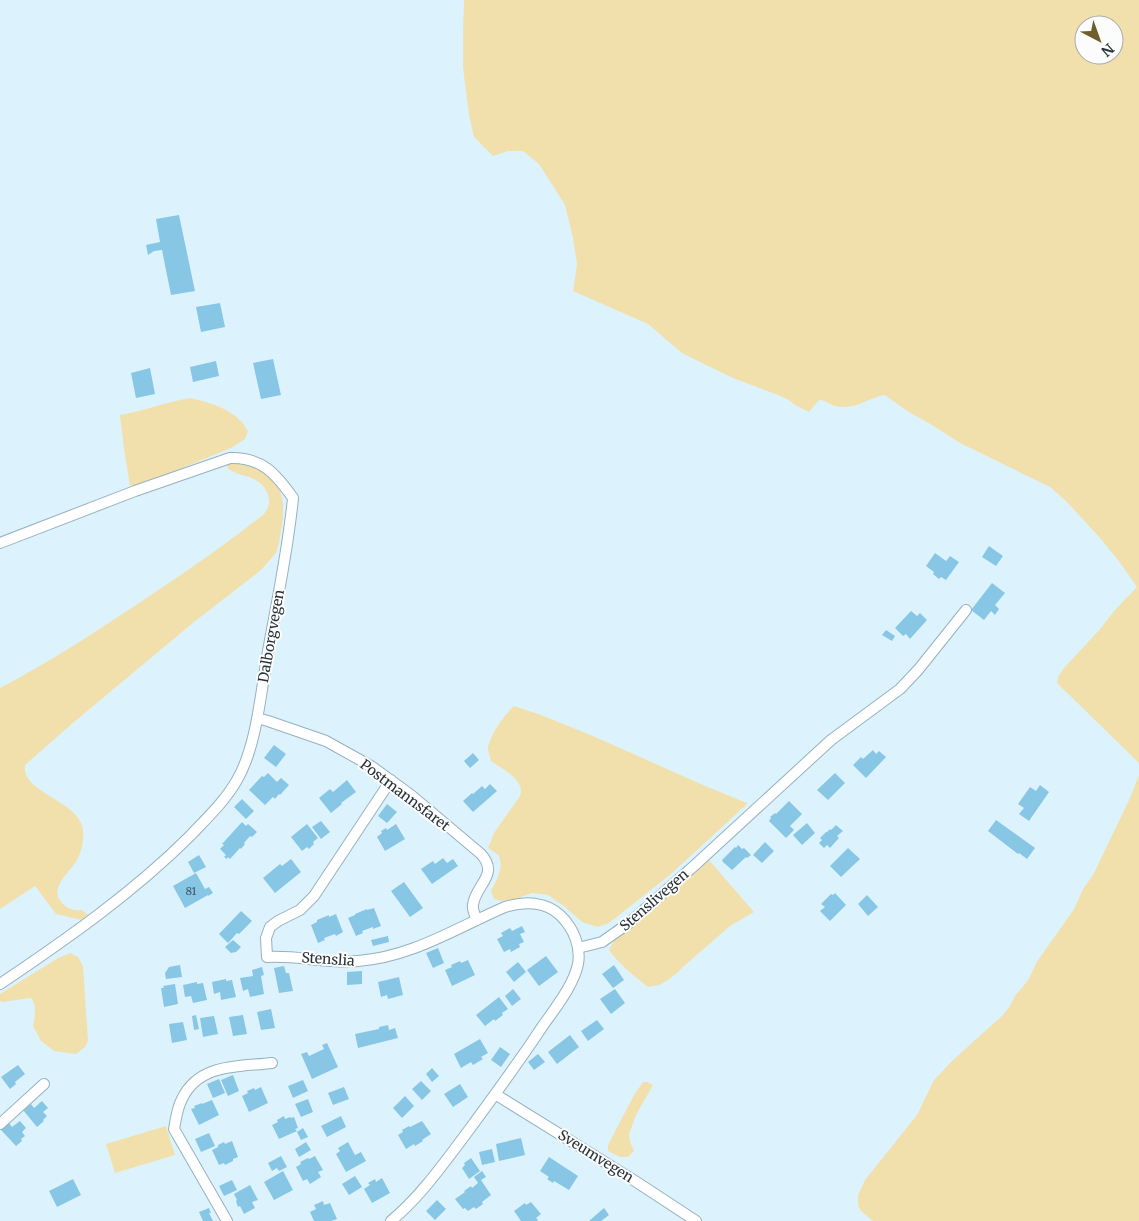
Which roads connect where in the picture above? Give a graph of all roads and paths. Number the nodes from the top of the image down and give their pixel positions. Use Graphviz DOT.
graph roads {
  1 [pos="0,543"];
  2 [pos="966,610"];
  3 [pos="257,718"];
  4 [pos="391,780"];
  5 [pos="477,920"];
  6 [pos="578,948"];
  7 [pos="0,984"];
  8 [pos="272,1063"];
  9 [pos="44,1084"];
  10 [pos="495,1094"];
  11 [pos="0,1124"];
  12 [pos="227,1221"];
  13 [pos="391,1221"];
  14 [pos="696,1221"];
  1 -- 3 [label="street, Dalborgvegen"];
  2 -- 6 [label="street, Stenslivegen"];
  3 -- 4 [label="street, Postmannsfaret"];
  3 -- 7 [label="street, Dalborgvegen"];
  4 -- 5 [label="street, Postmannsfaret"];
  4 -- 5 [label="street, Stenslia"];
  5 -- 6 [label="street, Stenslia"];
  6 -- 10 [label="street"];
  8 -- 12 [label="street"];
  9 -- 11 [label="street"];
  10 -- 13 [label="street"];
  10 -- 14 [label="street, Sveumvegen"];
}
